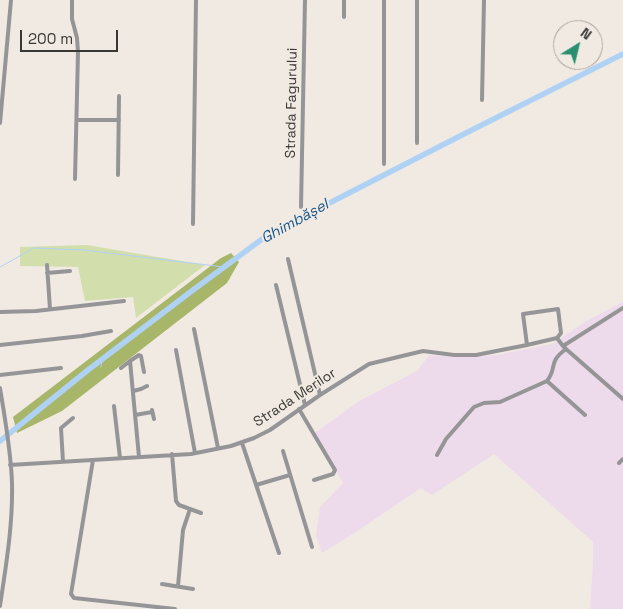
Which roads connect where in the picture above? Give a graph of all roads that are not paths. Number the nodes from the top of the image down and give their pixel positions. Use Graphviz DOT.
graph roads {
  1 [pos="11,0"];
  2 [pos="72,0"];
  3 [pos="196,0"];
  4 [pos="305,0"];
  5 [pos="344,0"];
  6 [pos="384,0"];
  7 [pos="417,0"];
  8 [pos="484,0"];
  9 [pos="344,17"];
  10 [pos="119,96"];
  11 [pos="482,100"];
  12 [pos="77,120"];
  13 [pos="119,120"];
  14 [pos="0,123"];
  15 [pos="418,143"];
  16 [pos="384,164"];
  17 [pos="118,175"];
  18 [pos="75,179"];
  19 [pos="301,207"];
  20 [pos="193,224"];
  21 [pos="288,259"];
  22 [pos="47,265"];
  23 [pos="70,271"];
  24 [pos="48,273"];
  25 [pos="276,286"];
  26 [pos="124,301"];
  27 [pos="623,308"];
  28 [pos="50,309"];
  29 [pos="0,312"];
  30 [pos="194,329"];
  31 [pos="111,331"];
  32 [pos="557,338"];
  33 [pos="0,345"];
  34 [pos="527,346"];
  35 [pos="565,348"];
  36 [pos="176,350"];
  37 [pos="130,361"];
  38 [pos="61,368"];
  39 [pos="121,368"];
  40 [pos="144,372"];
  41 [pos="0,375"];
  42 [pos="547,381"];
  43 [pos="147,386"];
  44 [pos="0,388"];
  45 [pos="133,391"];
  46 [pos="320,395"];
  47 [pos="623,399"];
  48 [pos="305,405"];
  49 [pos="114,406"];
  50 [pos="300,409"];
  51 [pos="135,415"];
  52 [pos="585,415"];
  53 [pos="73,418"];
  54 [pos="154,419"];
  55 [pos="242,442"];
  56 [pos="218,448"];
  57 [pos="283,451"];
  58 [pos="195,453"];
  59 [pos="172,454"];
  60 [pos="437,454"];
  61 [pos="139,457"];
  62 [pos="120,458"];
  63 [pos="623,459"];
  64 [pos="92,460"];
  65 [pos="63,462"];
  66 [pos="619,463"];
  67 [pos="10,465"];
  68 [pos="290,475"];
  69 [pos="314,480"];
  70 [pos="256,485"];
  71 [pos="190,509"];
  72 [pos="201,513"];
  73 [pos="312,547"];
  74 [pos="279,553"];
  75 [pos="162,584"];
  76 [pos="178,586"];
  77 [pos="193,588"];
  78 [pos="0,606"];
  79 [pos="175,609"];
  1 -- 14 [label="street"];
  2 -- 12 [label="street"];
  3 -- 20 [label="street"];
  4 -- 19 [label="street, Strada Fagurului"];
  5 -- 9 [label="street"];
  6 -- 16 [label="street"];
  7 -- 15 [label="street"];
  8 -- 11 [label="street"];
  10 -- 13 [label="street"];
  12 -- 13 [label="street"];
  12 -- 18 [label="street"];
  13 -- 17 [label="street"];
  21 -- 46 [label="street"];
  22 -- 24 [label="street"];
  23 -- 24 [label="street"];
  24 -- 28 [label="street"];
  25 -- 48 [label="street"];
  26 -- 28 [label="street"];
  27 -- 35 [label="street"];
  28 -- 29 [label="street"];
  30 -- 56 [label="street"];
  31 -- 33 [label="street"];
  32 -- 34 [label="street, Strada Merilor"];
  32 -- 34 [label="street"];
  32 -- 35 [label="street"];
  34 -- 46 [label="street, Strada Merilor"];
  35 -- 42 [label="street"];
  35 -- 47 [label="street"];
  36 -- 58 [label="street"];
  37 -- 39 [label="street"];
  37 -- 40 [label="street"];
  37 -- 45 [label="street"];
  38 -- 41 [label="street"];
  42 -- 52 [label="street"];
  42 -- 60 [label="street"];
  43 -- 45 [label="street"];
  44 -- 67 [label="street"];
  45 -- 51 [label="street"];
  46 -- 48 [label="street, Strada Merilor"];
  48 -- 50 [label="street, Strada Merilor"];
  49 -- 62 [label="street"];
  50 -- 55 [label="street, Strada Merilor"];
  50 -- 69 [label="street"];
  51 -- 54 [label="street"];
  51 -- 61 [label="street"];
  53 -- 65 [label="street"];
  55 -- 56 [label="street, Strada Merilor"];
  55 -- 70 [label="street"];
  56 -- 58 [label="street, Strada Merilor"];
  57 -- 68 [label="street"];
  58 -- 59 [label="street, Strada Merilor"];
  59 -- 61 [label="street, Strada Merilor"];
  59 -- 71 [label="street"];
  61 -- 62 [label="street, Strada Merilor"];
  62 -- 64 [label="street, Strada Merilor"];
  63 -- 66 [label="street"];
  64 -- 65 [label="street, Strada Merilor"];
  64 -- 79 [label="street"];
  65 -- 67 [label="street, Strada Merilor"];
  67 -- 78 [label="street"];
  68 -- 70 [label="street"];
  68 -- 73 [label="street"];
  70 -- 74 [label="street"];
  71 -- 72 [label="street"];
  71 -- 76 [label="street"];
  75 -- 76 [label="street"];
  76 -- 77 [label="street"];
}
